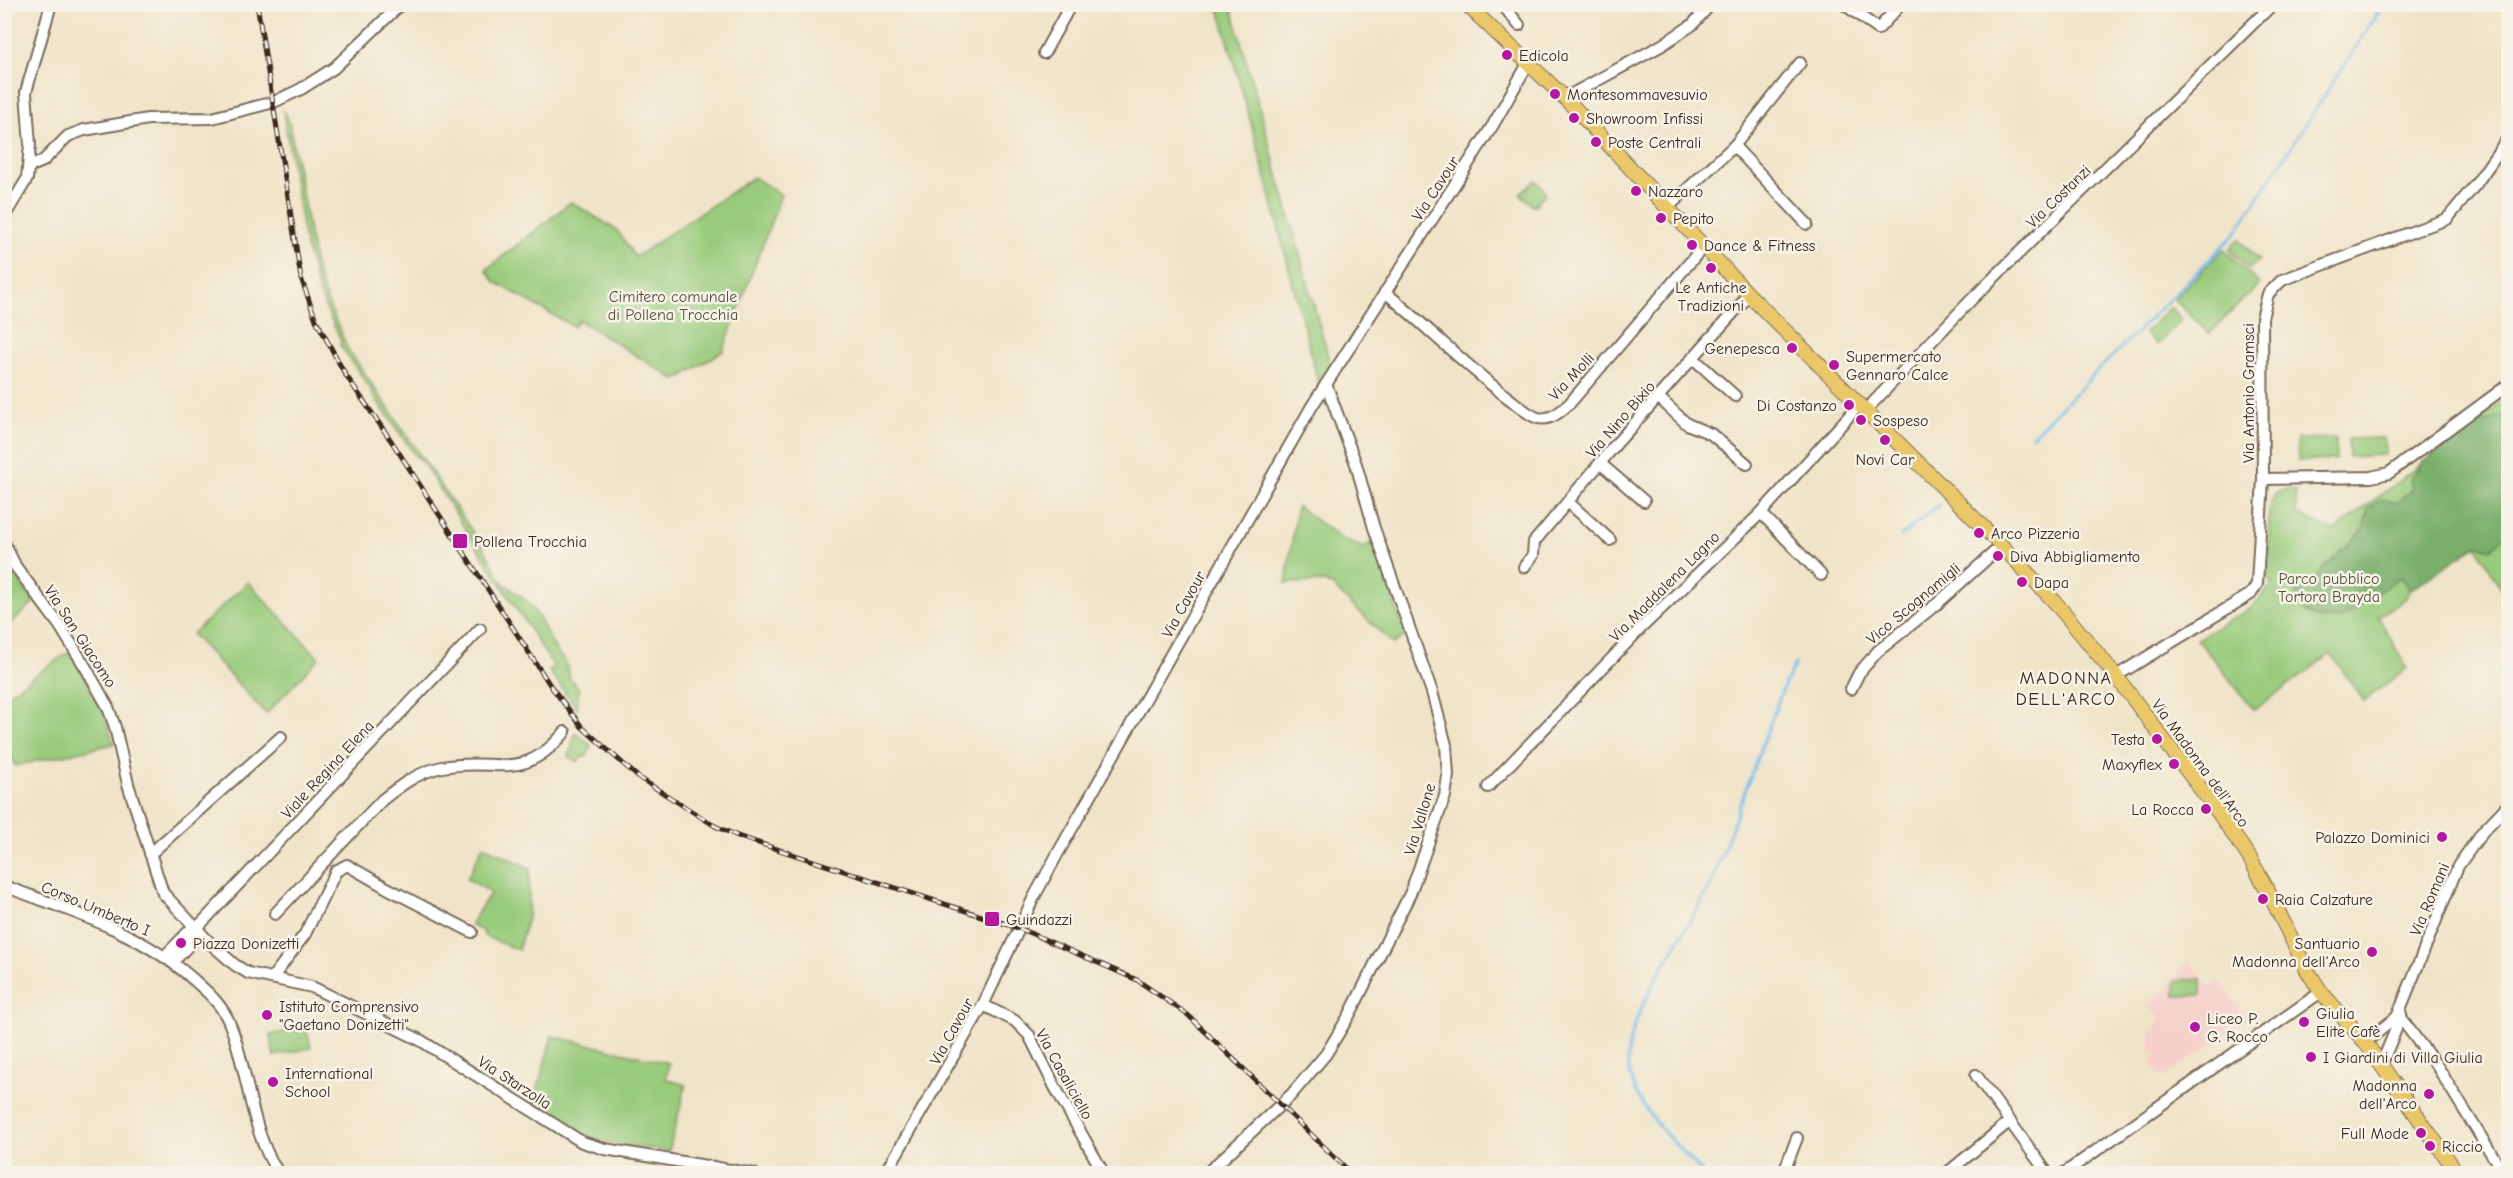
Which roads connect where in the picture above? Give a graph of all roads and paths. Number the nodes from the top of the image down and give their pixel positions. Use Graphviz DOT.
graph roads {
  1 [pos="51,4"];
  2 [pos="401,4"];
  3 [pos="1071,4"];
  4 [pos="1466,4"];
  5 [pos="1502,4"];
  6 [pos="1711,4"];
  7 [pos="1844,4"];
  8 [pos="1901,4"];
  9 [pos="2273,4"];
  10 [pos="1518,25"];
  11 [pos="1044,52"];
  12 [pos="1529,62"];
  13 [pos="1800,63"];
  14 [pos="1565,98"];
  15 [pos="2508,138"];
  16 [pos="1734,146"];
  17 [pos="29,167"];
  18 [pos="1667,208"];
  19 [pos="4,217"];
  20 [pos="1807,224"];
  21 [pos="1703,247"];
  22 [pos="1385,292"];
  23 [pos="1749,295"];
  24 [pos="1693,358"];
  25 [pos="1326,384"];
  26 [pos="2508,385"];
  27 [pos="1735,396"];
  28 [pos="1658,397"];
  29 [pos="1862,408"];
  30 [pos="1601,464"];
  31 [pos="1747,464"];
  32 [pos="2263,479"];
  33 [pos="1644,501"];
  34 [pos="1568,502"];
  35 [pos="1761,513"];
  36 [pos="1610,540"];
  37 [pos="5,546"];
  38 [pos="2001,546"];
  39 [pos="1524,567"];
  40 [pos="1821,575"];
  41 [pos="480,629"];
  42 [pos="2116,676"];
  43 [pos="1851,689"];
  44 [pos="565,732"];
  45 [pos="281,737"];
  46 [pos="1488,787"];
  47 [pos="2508,806"];
  48 [pos="150,854"];
  49 [pos="324,860"];
  50 [pos="336,871"];
  51 [pos="4,886"];
  52 [pos="275,914"];
  53 [pos="197,930"];
  54 [pos="472,932"];
  55 [pos="169,959"];
  56 [pos="273,977"];
  57 [pos="2321,992"];
  58 [pos="984,1005"];
  59 [pos="2399,1014"];
  60 [pos="2365,1041"];
  61 [pos="2381,1065"];
  62 [pos="1976,1075"];
  63 [pos="2010,1121"];
  64 [pos="1797,1138"];
  65 [pos="2508,1156"];
  66 [pos="2502,1170"];
  67 [pos="734,1172"];
  68 [pos="279,1173"];
  69 [pos="754,1173"];
  70 [pos="885,1173"];
  71 [pos="1104,1173"];
  72 [pos="1206,1173"];
  73 [pos="1784,1173"];
  74 [pos="1946,1173"];
  75 [pos="2048,1173"];
  76 [pos="2063,1173"];
  77 [pos="2458,1173"];
  1 -- 17 [label="street"];
  2 -- 17 [label="street"];
  3 -- 11 [label="street"];
  4 -- 12 [label="main road, Via Madonna dell'Arco"];
  5 -- 10 [label="street"];
  6 -- 14 [label="street"];
  7 -- 8 [label="street"];
  9 -- 29 [label="street, Via Costanzi"];
  12 -- 14 [label="main road, Via Madonna dell'Arco"];
  12 -- 22 [label="street, Via Cavour"];
  13 -- 16 [label="street"];
  14 -- 18 [label="main road, Via Madonna dell'Arco"];
  15 -- 32 [label="street, Via Antonio Gramsci"];
  16 -- 18 [label="street"];
  16 -- 20 [label="street"];
  17 -- 19 [label="street"];
  18 -- 21 [label="main road, Via Madonna dell'Arco"];
  21 -- 22 [label="street, Via Molli"];
  21 -- 23 [label="main road, Via Madonna dell'Arco"];
  22 -- 25 [label="street, Via Cavour"];
  23 -- 24 [label="street, Via Nino Bixio"];
  23 -- 29 [label="main road, Via Madonna dell'Arco"];
  24 -- 27 [label="street"];
  24 -- 28 [label="street, Via Nino Bixio"];
  25 -- 58 [label="street, Via Cavour"];
  25 -- 72 [label="street, Via Vallone"];
  26 -- 32 [label="street"];
  28 -- 30 [label="street, Via Nino Bixio"];
  28 -- 31 [label="street"];
  29 -- 35 [label="street, Via Maddalena Lagno"];
  29 -- 38 [label="main road, Via Madonna dell'Arco"];
  30 -- 33 [label="street"];
  30 -- 34 [label="street, Via Nino Bixio"];
  32 -- 42 [label="street, Via Antonio Gramsci"];
  34 -- 36 [label="street"];
  34 -- 39 [label="street, Via Nino Bixio"];
  35 -- 40 [label="street"];
  35 -- 46 [label="street, Via Maddalena Lagno"];
  37 -- 48 [label="street, Via San Giacomo"];
  38 -- 42 [label="main road, Via Madonna dell'Arco"];
  38 -- 43 [label="street, Vico Scognamigli"];
  41 -- 53 [label="street, Viale Regina Elena"];
  42 -- 57 [label="main road, Via Madonna dell'Arco"];
  44 -- 49 [label="street"];
  45 -- 48 [label="street"];
  47 -- 59 [label="street, Via Romani"];
  48 -- 53 [label="street, Via San Giacomo"];
  49 -- 50 [label="street"];
  49 -- 52 [label="street"];
  50 -- 54 [label="street"];
  50 -- 56 [label="street"];
  51 -- 55 [label="street, Corso Umberto I"];
  53 -- 55 [label="street, Viale Regina Elena"];
  53 -- 56 [label="street, Via Starzolla"];
  55 -- 68 [label="street, Corso Umberto I"];
  56 -- 67 [label="street, Via Starzolla"];
  57 -- 60 [label="main road, Via Madonna dell'Arco"];
  57 -- 76 [label="street"];
  58 -- 70 [label="street, Via Cavour"];
  58 -- 71 [label="street, Via Casaliciello"];
  59 -- 60 [label="street"];
  59 -- 61 [label="street, Via Romani"];
  59 -- 66 [label="street"];
  60 -- 61 [label="main road, Via Madonna dell'Arco"];
  61 -- 77 [label="main road, Via Madonna dell'Arco"];
  62 -- 63 [label="street"];
  63 -- 74 [label="street"];
  63 -- 75 [label="street"];
  64 -- 73 [label="street"];
  65 -- 66 [label="street"];
  67 -- 69 [label="street, Via Starzolla"];
}
